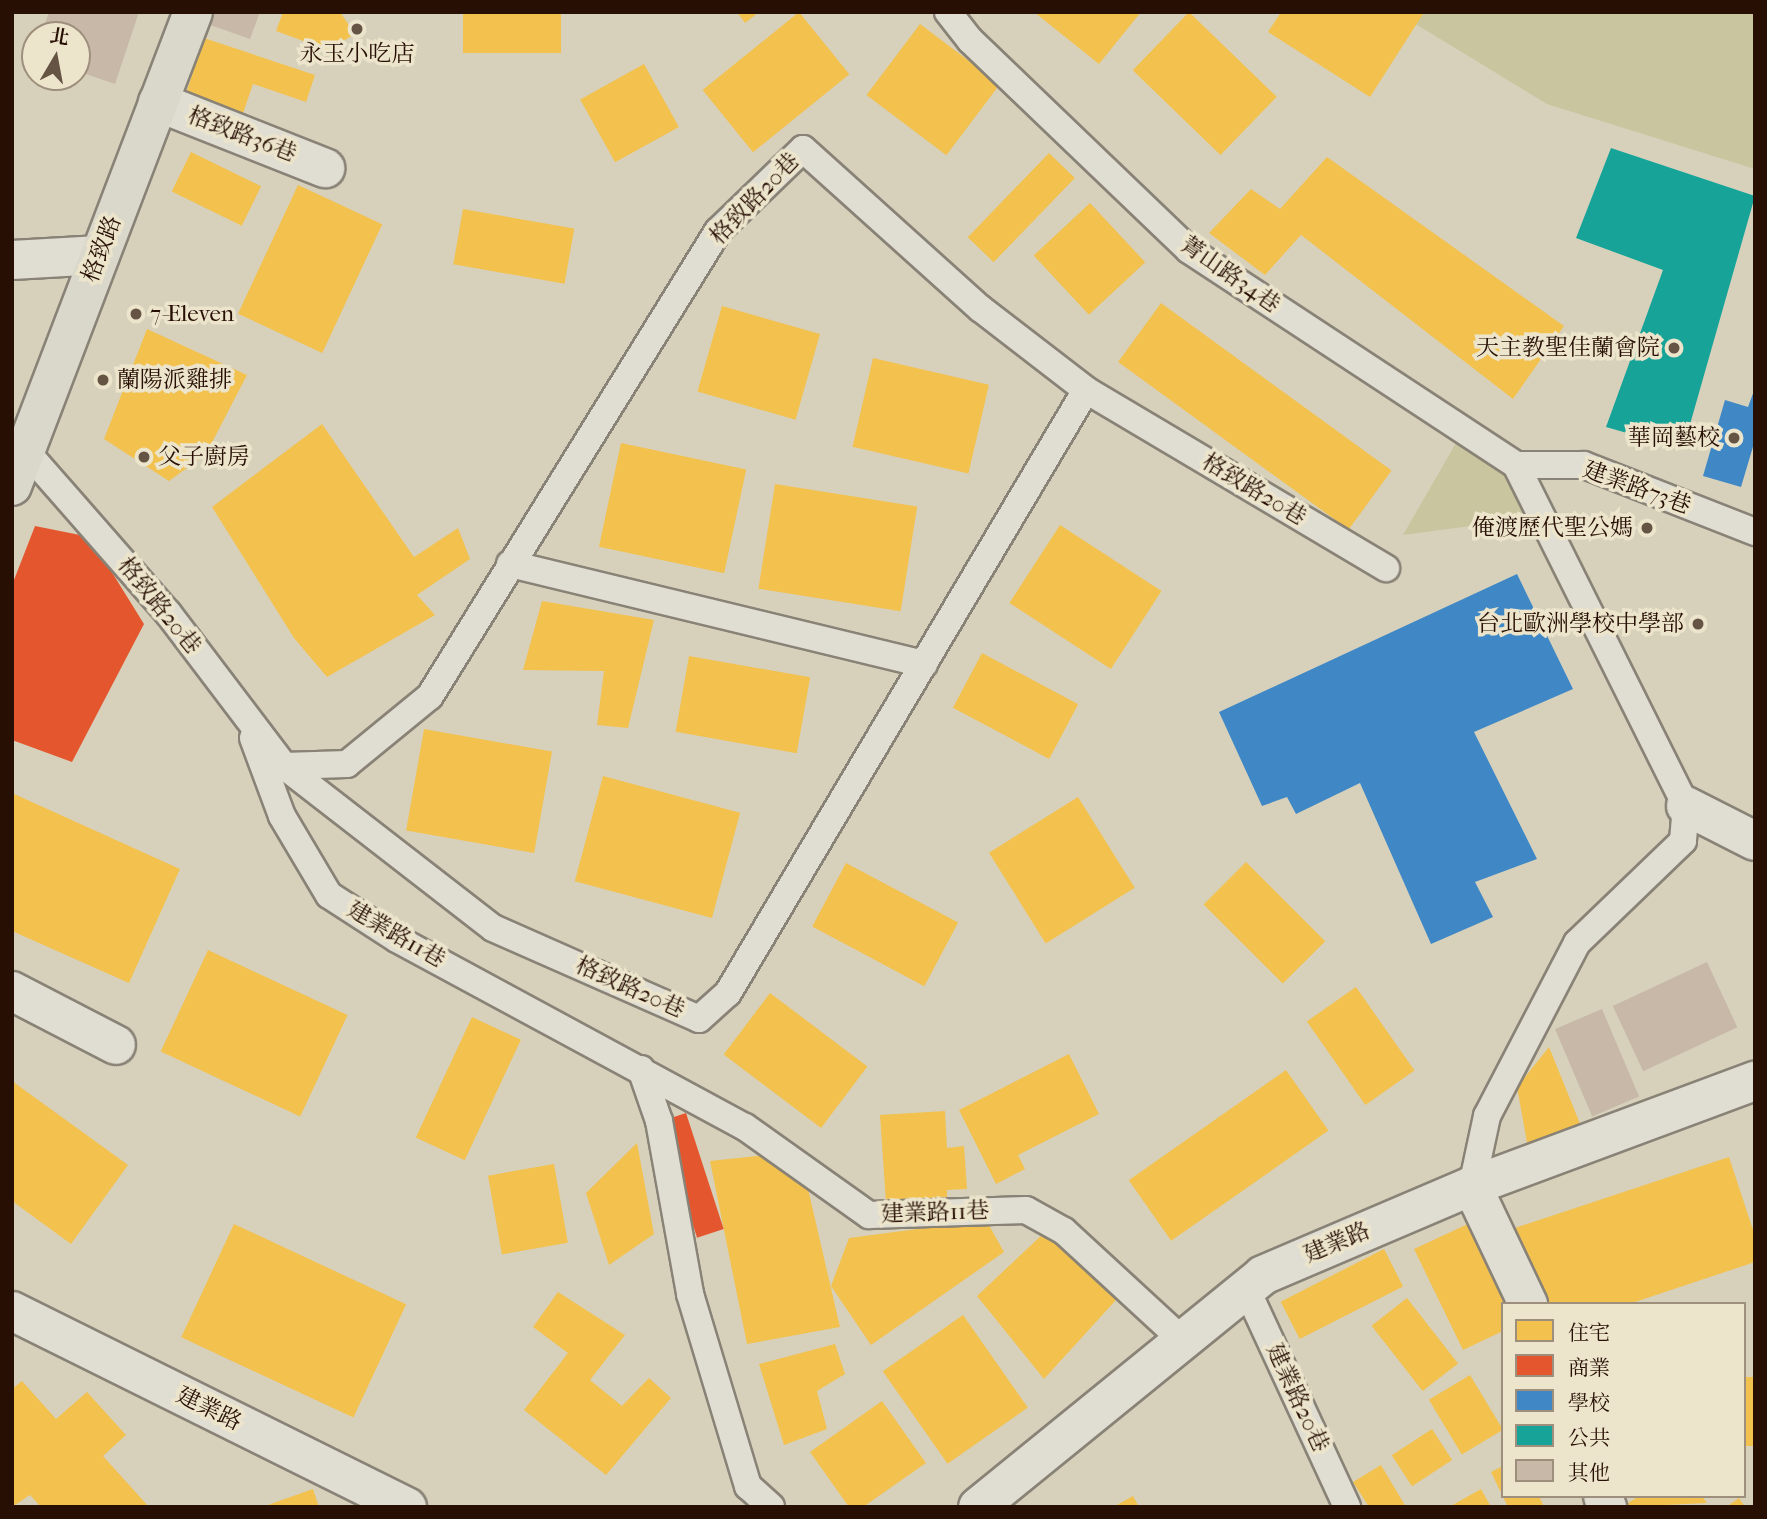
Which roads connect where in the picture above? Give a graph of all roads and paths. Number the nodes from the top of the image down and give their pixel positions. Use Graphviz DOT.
graph roads {
  1 [pos="193,12"];
  2 [pos="948,12"];
  3 [pos="158,102"];
  4 [pos="325,168"];
  5 [pos="100,255"];
  6 [pos="12,260"];
  7 [pos="1086,390"];
  8 [pos="19,444"];
  9 [pos="1516,466"];
  10 [pos="12,486"];
  11 [pos="1755,532"];
  12 [pos="510,564"];
  13 [pos="1386,568"];
  14 [pos="924,664"];
  15 [pos="244,714"];
  16 [pos="284,766"];
  17 [pos="1686,806"];
  18 [pos="1755,841"];
  19 [pos="12,991"];
  20 [pos="116,1045"];
  21 [pos="640,1069"];
  22 [pos="1755,1081"];
  23 [pos="1472,1186"];
  24 [pos="1246,1289"];
  25 [pos="1527,1302"];
  26 [pos="12,1311"];
  27 [pos="1183,1341"];
  28 [pos="407,1507"];
  29 [pos="771,1507"];
  30 [pos="978,1507"];
  31 [pos="1347,1507"];
  1 -- 3 [label="main road, 格致路"];
  2 -- 9 [label="lane, 菁山路34巷"];
  3 -- 4 [label="street, 格致路36巷"];
  3 -- 5 [label="main road, 格致路"];
  5 -- 6 [label="street"];
  5 -- 8 [label="main road, 格致路"];
  7 -- 12 [label="lane, 格致路20巷"];
  7 -- 13 [label="lane, 格致路20巷"];
  7 -- 14 [label="lane, 格致路20巷"];
  8 -- 10 [label="main road, 格致路"];
  8 -- 15 [label="lane, 格致路20巷"];
  9 -- 11 [label="lane, 建業路73巷"];
  9 -- 17 [label="lane"];
  12 -- 14 [label="lane"];
  12 -- 16 [label="lane, 格致路20巷"];
  14 -- 16 [label="lane, 格致路20巷"];
  15 -- 16 [label="lane, 格致路20巷"];
  15 -- 21 [label="lane, 建業路11巷"];
  17 -- 18 [label="street"];
  17 -- 23 [label="lane"];
  19 -- 20 [label="street"];
  21 -- 27 [label="lane, 建業路11巷"];
  21 -- 29 [label="lane"];
  22 -- 23 [label="street, 建業路"];
  23 -- 24 [label="street, 建業路"];
  23 -- 25 [label="street"];
  24 -- 27 [label="street, 建業路"];
  24 -- 31 [label="lane, 建業路20巷"];
  26 -- 28 [label="street, 建業路"];
  27 -- 30 [label="street, 建業路"];
}
